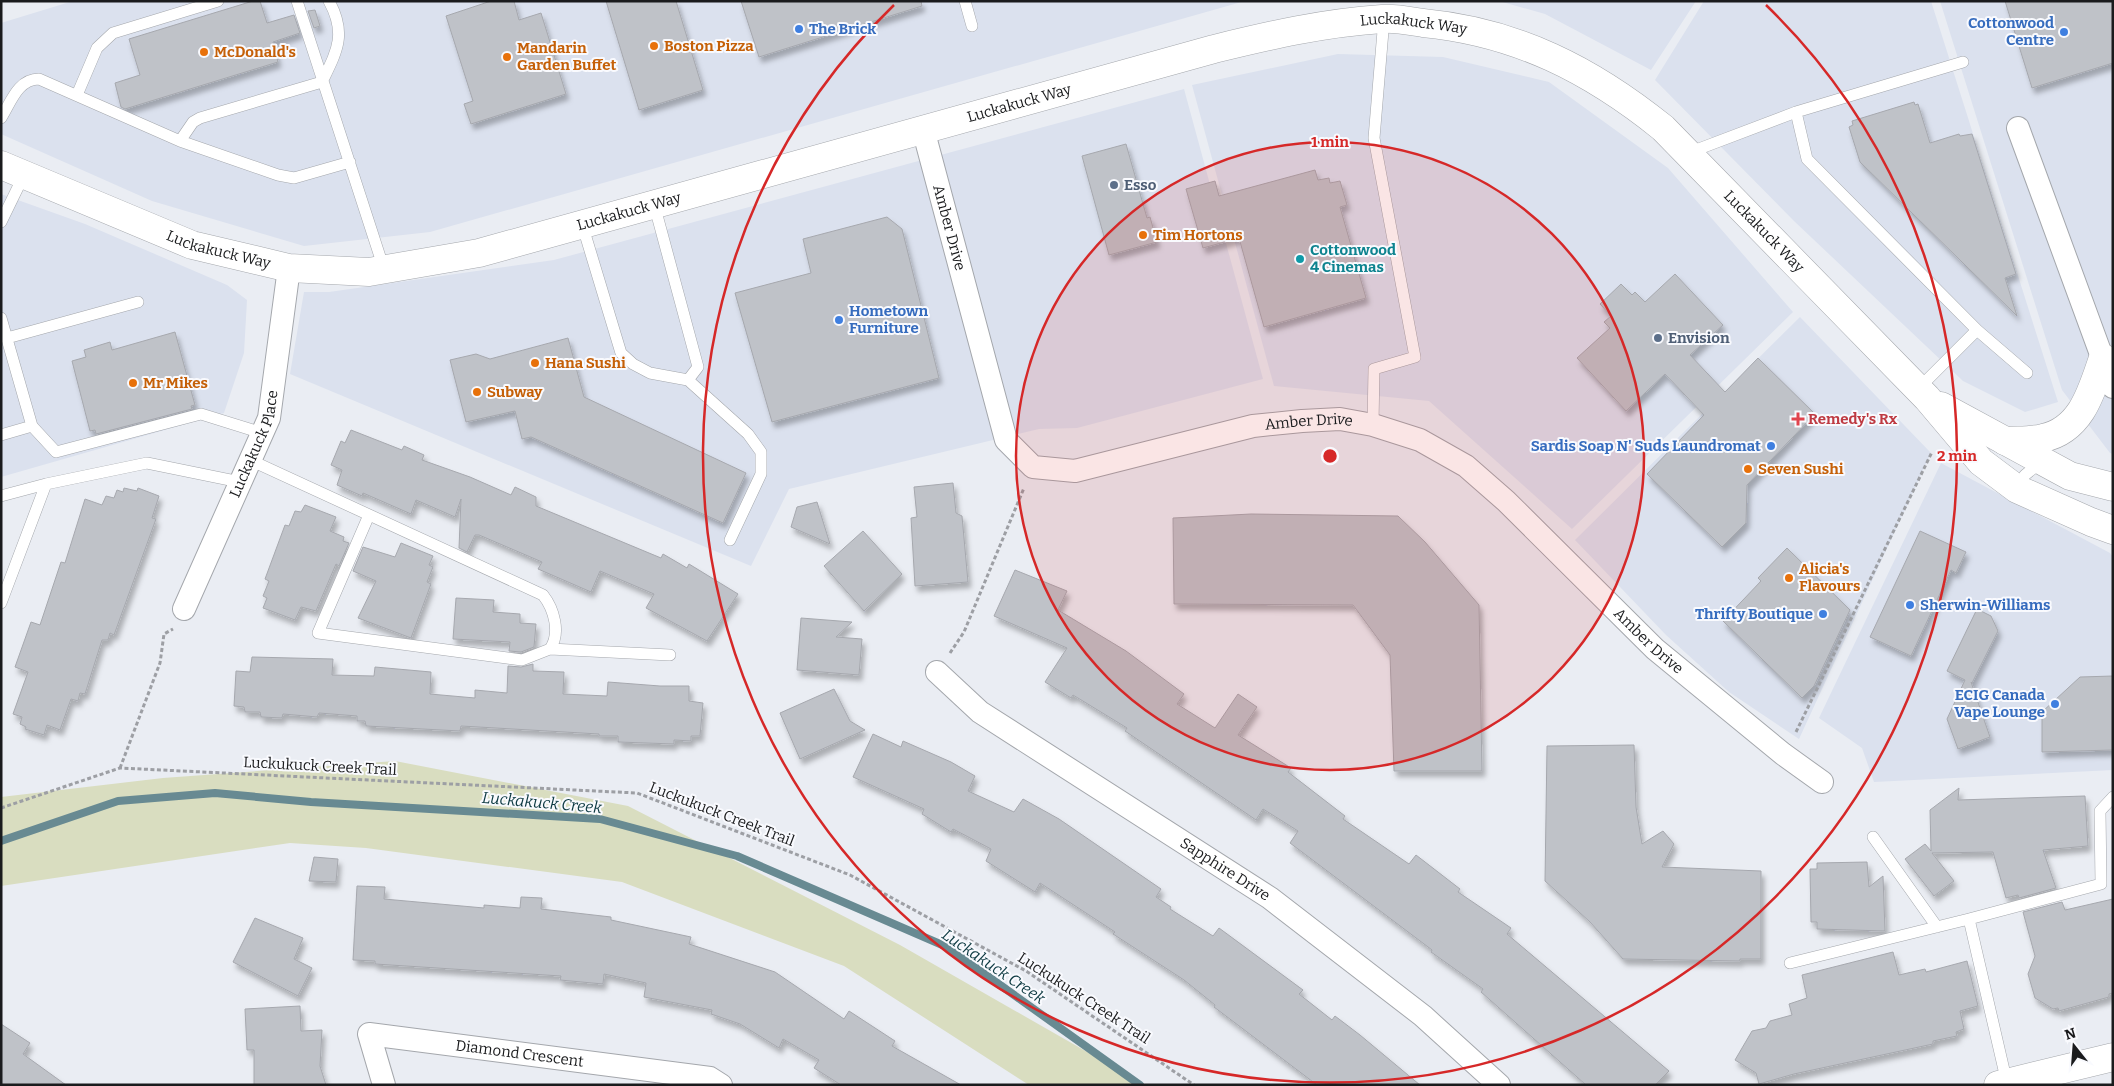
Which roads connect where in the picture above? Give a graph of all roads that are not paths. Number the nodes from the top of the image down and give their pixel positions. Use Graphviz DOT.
graph roads {
  1 [pos="218,1"];
  2 [pos="296,1"];
  3 [pos="329,1"];
  4 [pos="965,1"];
  5 [pos="1384,19"];
  6 [pos="972,26"];
  7 [pos="1963,62"];
  8 [pos="322,82"];
  9 [pos="78,95"];
  10 [pos="1796,112"];
  11 [pos="1,118"];
  12 [pos="2018,128"];
  13 [pos="923,129"];
  14 [pos="180,141"];
  15 [pos="1688,153"];
  16 [pos="350,162"];
  17 [pos="12,170"];
  18 [pos="654,204"];
  19 [pos="1,222"];
  20 [pos="582,224"];
  21 [pos="289,268"];
  22 [pos="384,269"];
  23 [pos="138,302"];
  24 [pos="1,318"];
  25 [pos="1977,330"];
  26 [pos="7,338"];
  27 [pos="2103,358"];
  28 [pos="2027,373"];
  29 [pos="688,380"];
  30 [pos="2113,387"];
  31 [pos="1922,393"];
  32 [pos="1373,425"];
  33 [pos="32,426"];
  34 [pos="262,433"];
  35 [pos="1,434"];
  36 [pos="2005,441"];
  37 [pos="250,460"];
  38 [pos="2043,461"];
  39 [pos="240,482"];
  40 [pos="46,484"];
  41 [pos="2113,487"];
  42 [pos="2016,489"];
  43 [pos="1,496"];
  44 [pos="369,515"];
  45 [pos="2113,530"];
  46 [pos="730,540"];
  47 [pos="1,602"];
  48 [pos="184,609"];
  49 [pos="550,649"];
  50 [pos="670,655"];
  51 [pos="937,672"];
  52 [pos="1822,782"];
  53 [pos="2113,797"];
  54 [pos="1873,837"];
  55 [pos="1969,919"];
  56 [pos="1937,927"];
  57 [pos="1790,963"];
  58 [pos="2113,1057"];
  59 [pos="2002,1084"];
  60 [pos="384,1085"];
  61 [pos="720,1085"];
  62 [pos="1499,1085"];
  1 -- 9 [label="lane"];
  2 -- 8 [label="lane"];
  3 -- 8 [label="lane"];
  4 -- 6 [label="lane"];
  5 -- 13 [label="street, Luckakuck Way"];
  5 -- 15 [label="street, Luckakuck Way"];
  5 -- 32 [label="lane"];
  7 -- 10 [label="lane"];
  8 -- 14 [label="lane"];
  8 -- 16 [label="lane"];
  9 -- 11 [label="lane"];
  9 -- 14 [label="lane"];
  10 -- 15 [label="lane"];
  10 -- 25 [label="lane"];
  12 -- 27 [label="street"];
  13 -- 18 [label="street, Luckakuck Way"];
  13 -- 32 [label="street, Amber Drive"];
  14 -- 16 [label="lane"];
  15 -- 31 [label="street, Luckakuck Way"];
  16 -- 22 [label="lane"];
  17 -- 19 [label="lane"];
  17 -- 21 [label="street, Luckakuck Way"];
  18 -- 20 [label="street, Luckakuck Way"];
  18 -- 29 [label="lane"];
  20 -- 22 [label="street, Luckakuck Way"];
  20 -- 29 [label="lane"];
  21 -- 22 [label="street, Luckakuck Way"];
  21 -- 34 [label="street, Luckakuck Place"];
  23 -- 26 [label="lane"];
  24 -- 26 [label="lane"];
  25 -- 28 [label="lane"];
  25 -- 31 [label="lane"];
  26 -- 33 [label="lane"];
  27 -- 30 [label="street"];
  27 -- 36 [label="street"];
  29 -- 46 [label="lane"];
  31 -- 36 [label="street, Luckakuck Way"];
  31 -- 42 [label="street, Luckakuck Way"];
  32 -- 52 [label="street, Amber Drive"];
  33 -- 34 [label="lane"];
  33 -- 35 [label="lane"];
  34 -- 37 [label="street, Luckakuck Place"];
  36 -- 38 [label="street, Luckakuck Way"];
  37 -- 39 [label="street, Luckakuck Place"];
  37 -- 44 [label="lane"];
  38 -- 41 [label="street, Luckakuck Way"];
  38 -- 42 [label="lane"];
  39 -- 40 [label="lane"];
  39 -- 48 [label="street, Luckakuck Place"];
  40 -- 43 [label="lane"];
  40 -- 47 [label="lane"];
  42 -- 45 [label="street, Luckakuck Way"];
  44 -- 49 [label="lane"];
  44 -- 49 [label="lane"];
  49 -- 50 [label="lane"];
  51 -- 62 [label="street, Sapphire Drive"];
  53 -- 55 [label="lane"];
  54 -- 56 [label="lane"];
  55 -- 56 [label="lane"];
  55 -- 59 [label="lane"];
  56 -- 57 [label="lane"];
  58 -- 59 [label="street"];
  60 -- 61 [label="street, Diamond Crescent"];
}
